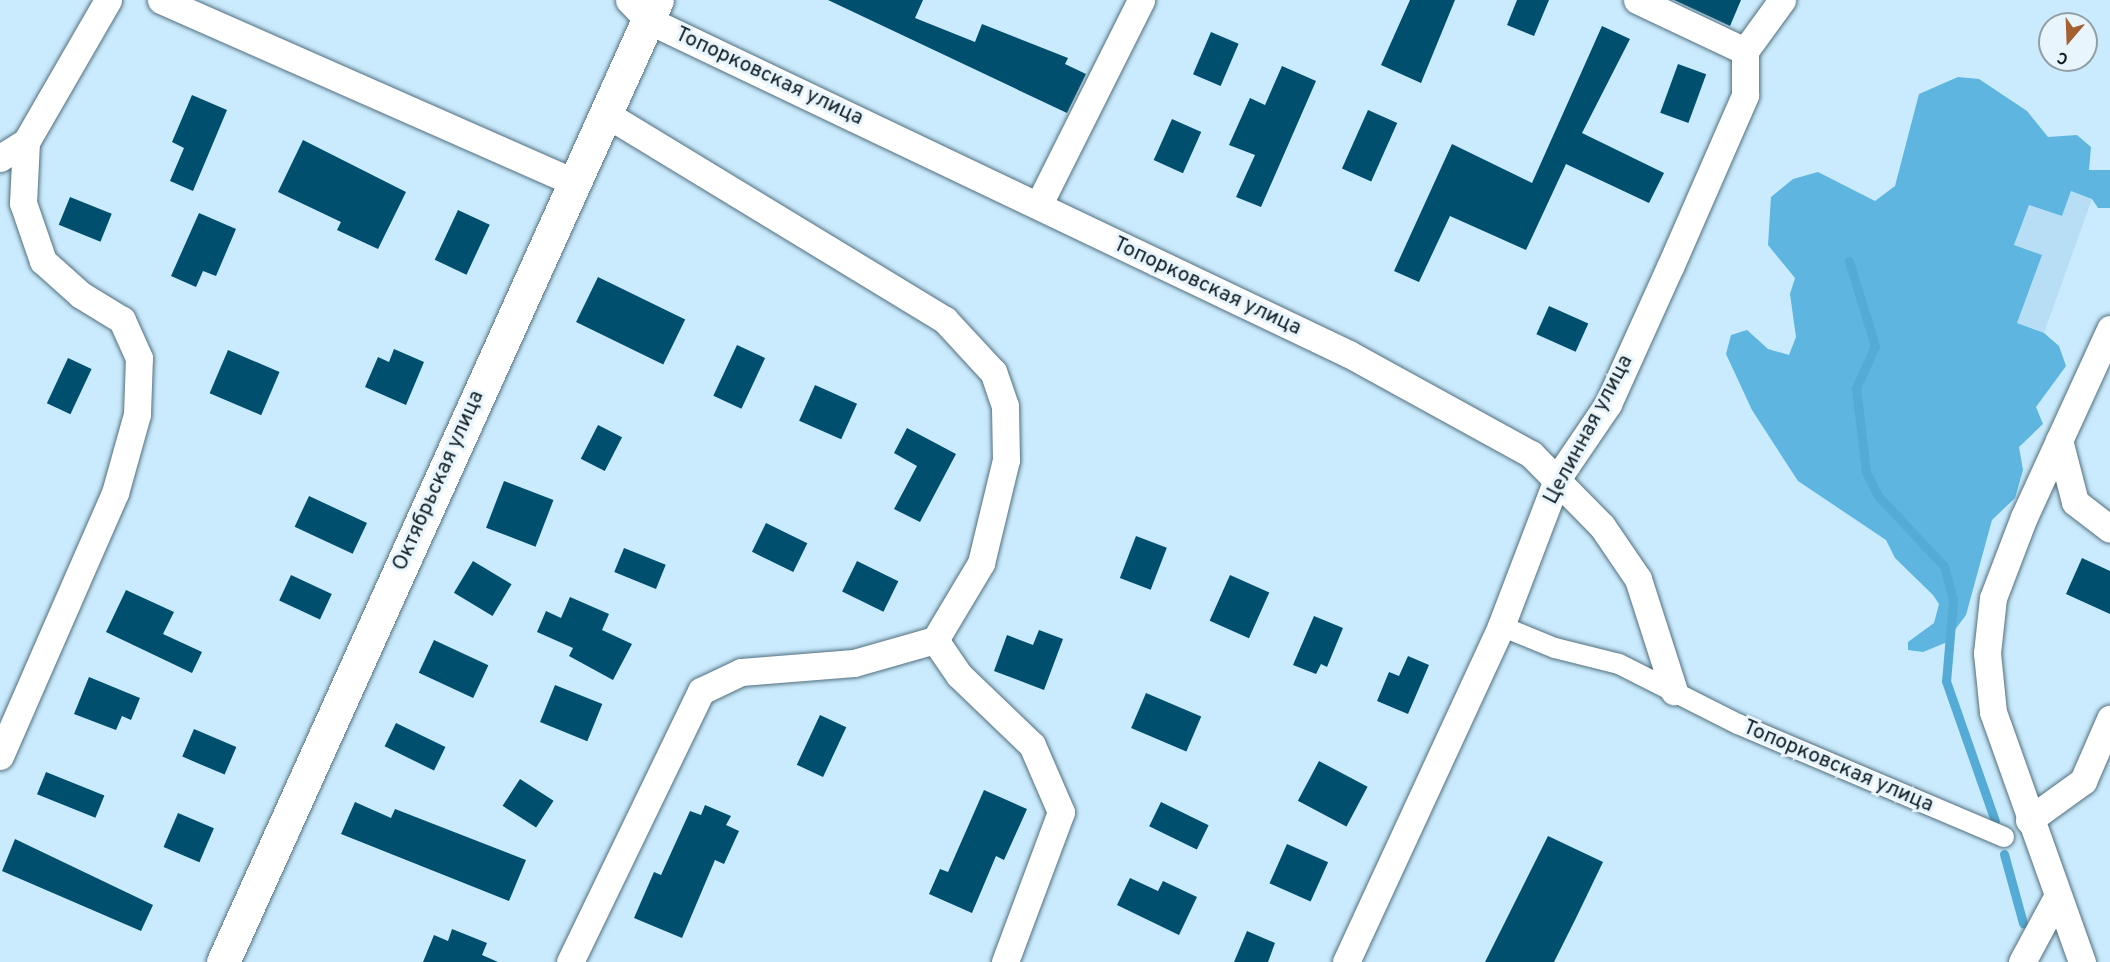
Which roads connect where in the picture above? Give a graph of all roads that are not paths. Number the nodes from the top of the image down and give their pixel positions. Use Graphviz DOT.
graph roads {
  1 [pos="108,0"];
  2 [pos="161,0"];
  3 [pos="1141,0"];
  4 [pos="1637,0"];
  5 [pos="1782,0"];
  6 [pos="644,7"];
  7 [pos="1745,51"];
  8 [pos="605,113"];
  9 [pos="26,142"];
  10 [pos="0,158"];
  11 [pos="573,182"];
  12 [pos="1039,204"];
  13 [pos="2110,329"];
  14 [pos="2059,440"];
  15 [pos="1557,479"];
  16 [pos="2110,529"];
  17 [pos="1501,626"];
  18 [pos="936,640"];
  19 [pos="1674,691"];
  20 [pos="2110,719"];
  21 [pos="0,756"];
  22 [pos="2029,820"];
  23 [pos="2004,837"];
  24 [pos="2057,897"];
  25 [pos="223,962"];
  26 [pos="570,962"];
  27 [pos="1005,962"];
  28 [pos="1346,962"];
  29 [pos="2022,962"];
  30 [pos="2082,962"];
  1 -- 9 [label="street"];
  2 -- 11 [label="street"];
  3 -- 12 [label="street"];
  4 -- 7 [label="street"];
  5 -- 7 [label="street"];
  6 -- 8 [label="street, Октябрьская улица"];
  6 -- 12 [label="street, Топорковская улица"];
  7 -- 15 [label="street, Целинная улица"];
  8 -- 11 [label="street, Октябрьская улица"];
  8 -- 18 [label="street"];
  9 -- 10 [label="street"];
  9 -- 21 [label="street"];
  11 -- 25 [label="street, Октябрьская улица"];
  12 -- 15 [label="street, Топорковская улица"];
  13 -- 14 [label="street"];
  14 -- 16 [label="street"];
  14 -- 22 [label="street"];
  15 -- 17 [label="street, Целинная улица"];
  15 -- 19 [label="street, Топорковская улица"];
  17 -- 19 [label="street, Топорковская улица"];
  17 -- 28 [label="street, Целинная улица"];
  18 -- 26 [label="street"];
  18 -- 27 [label="street"];
  19 -- 23 [label="street, Топорковская улица"];
  20 -- 22 [label="street"];
  22 -- 24 [label="street"];
  24 -- 29 [label="street"];
  24 -- 30 [label="street"];
}
